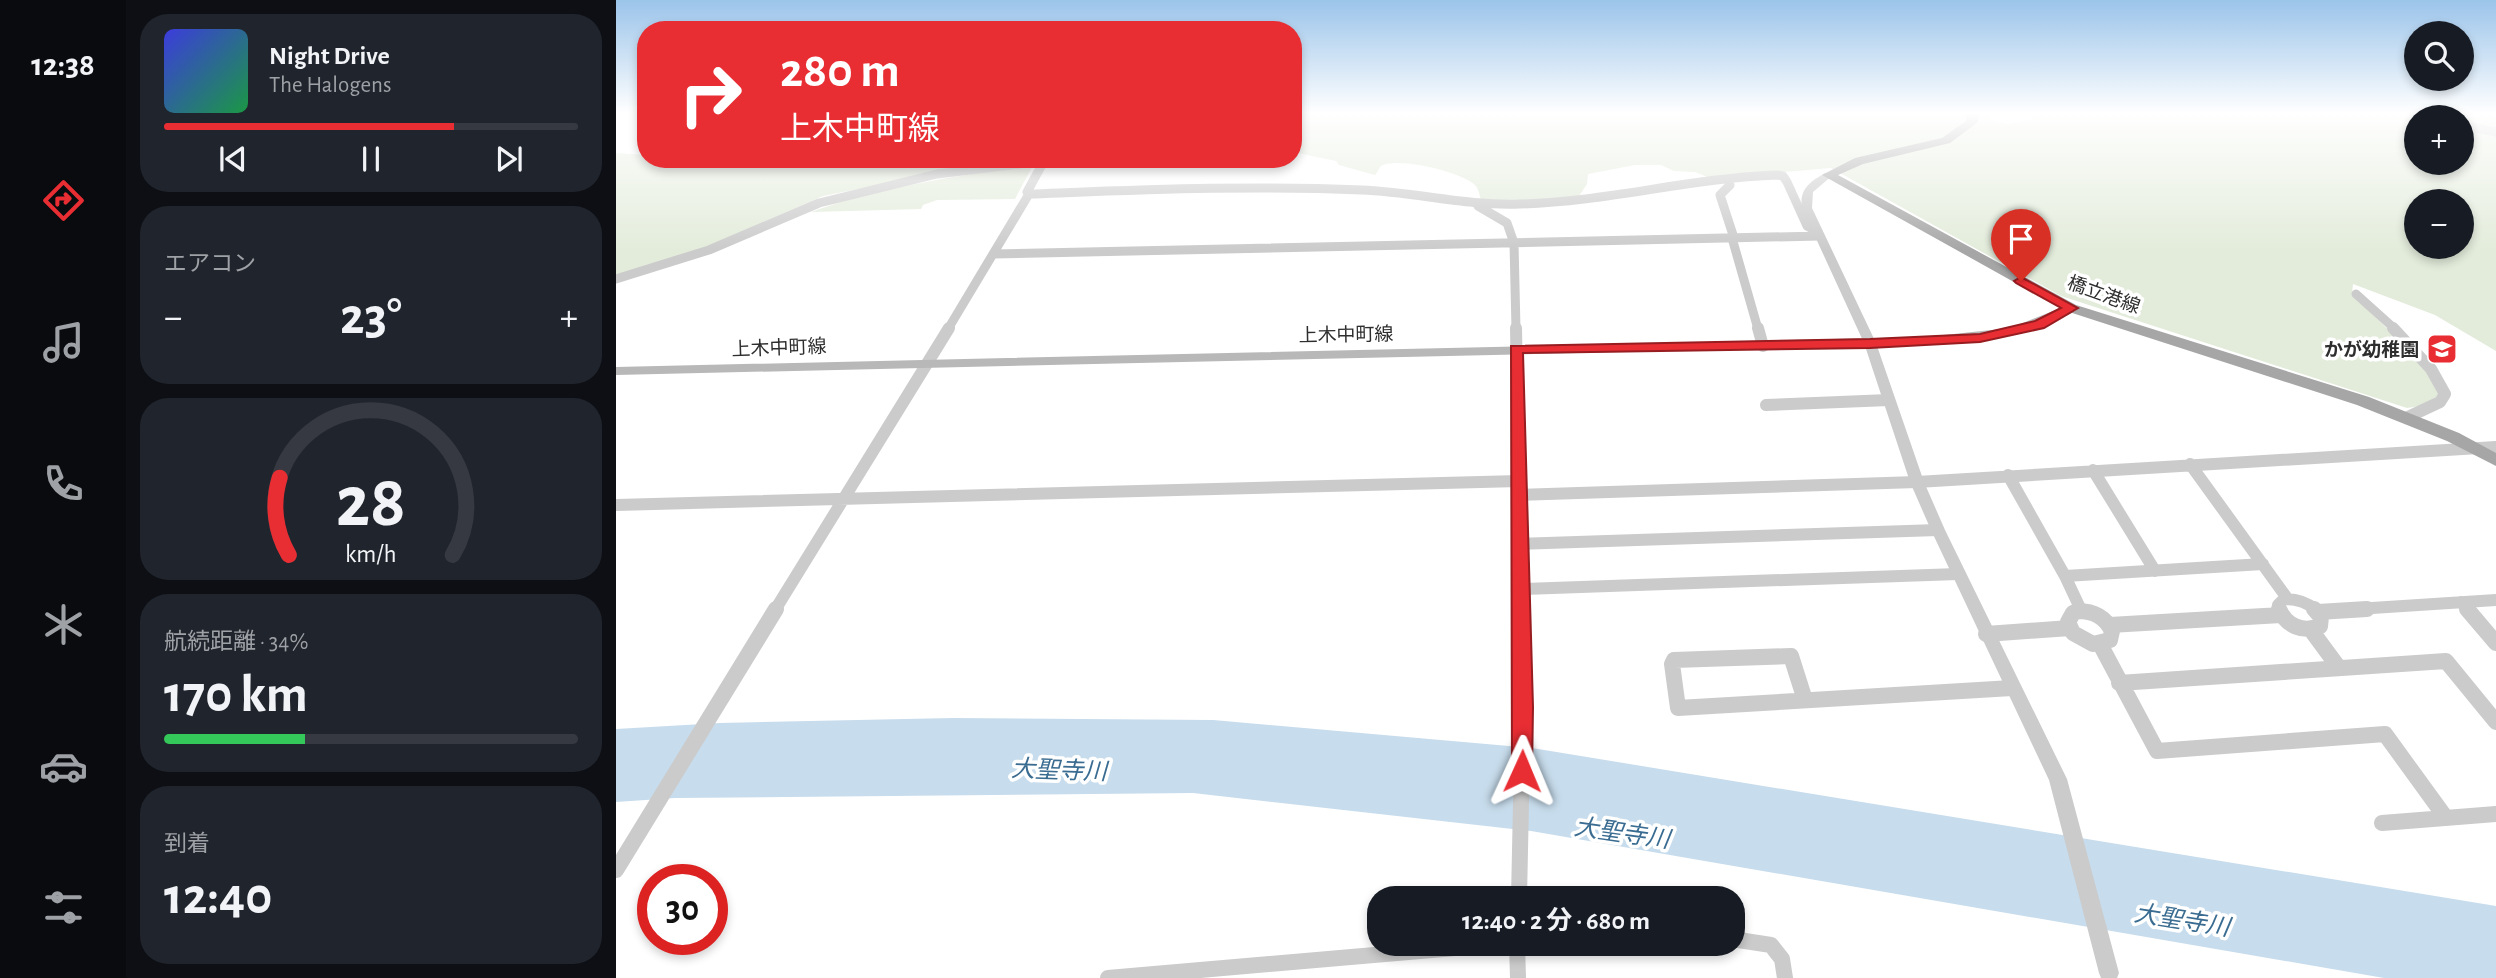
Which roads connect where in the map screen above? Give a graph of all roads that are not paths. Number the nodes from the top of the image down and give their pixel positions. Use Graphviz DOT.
graph roads {
  1 [pos="1865,160"];
  2 [pos="986,168"];
  3 [pos="1040,168"];
  4 [pos="1828,175"];
  5 [pos="1728,179"];
  6 [pos="1029,194"];
  7 [pos="1476,204"];
  8 [pos="1819,234"];
  9 [pos="1733,238"];
  10 [pos="1514,243"];
  11 [pos="994,254"];
  12 [pos="616,279"];
  13 [pos="2356,295"];
  14 [pos="2071,308"];
  15 [pos="1870,343"];
  16 [pos="1763,346"];
  17 [pos="1516,349"];
  18 [pos="926,362"];
  19 [pos="616,371"];
  20 [pos="1889,400"];
  21 [pos="1766,405"];
  22 [pos="2407,417"];
  23 [pos="2475,447"];
  24 [pos="2496,447"];
  25 [pos="2496,460"];
  26 [pos="2190,464"];
  27 [pos="2093,470"];
  28 [pos="2008,475"];
  29 [pos="1917,482"];
  30 [pos="1519,488"];
  31 [pos="846,499"];
  32 [pos="616,505"];
  33 [pos="1937,530"];
  34 [pos="1520,544"];
  35 [pos="2263,564"];
  36 [pos="2155,571"];
  37 [pos="1958,574"];
  38 [pos="2065,576"];
  39 [pos="1521,589"];
  40 [pos="2287,598"];
  41 [pos="2496,600"];
  42 [pos="2461,602"];
  43 [pos="2081,611"];
  44 [pos="2318,612"];
  45 [pos="2281,615"];
  46 [pos="2110,625"];
  47 [pos="2070,628"];
  48 [pos="2311,630"];
  49 [pos="1986,634"];
  50 [pos="2496,643"];
  51 [pos="2099,644"];
  52 [pos="2339,668"];
  53 [pos="2119,683"];
  54 [pos="2012,688"];
  55 [pos="1805,700"];
  56 [pos="2496,722"];
  57 [pos="2496,814"];
  58 [pos="2446,818"];
  59 [pos="2382,823"];
  60 [pos="616,870"];
  61 [pos="1519,876"];
  62 [pos="1519,886"];
  63 [pos="1745,941"];
  64 [pos="1367,956"];
  65 [pos="1516,956"];
  66 [pos="2110,975"];
  67 [pos="1108,978"];
  68 [pos="1518,978"];
  69 [pos="1785,978"];
  1 -- 4 [label="main road"];
  2 -- 12 [label="street"];
  3 -- 6 [label="street"];
  4 -- 8 [label="street"];
  4 -- 14 [label="main road, 橋立港線"];
  5 -- 7 [label="street"];
  5 -- 8 [label="street"];
  5 -- 9 [label="street"];
  6 -- 7 [label="street"];
  6 -- 11 [label="street"];
  7 -- 10 [label="street"];
  8 -- 9 [label="street"];
  8 -- 15 [label="street"];
  9 -- 10 [label="street"];
  9 -- 16 [label="street"];
  10 -- 11 [label="street"];
  10 -- 17 [label="street"];
  11 -- 18 [label="street"];
  13 -- 22 [label="street"];
  14 -- 15 [label="main road, 上木中町線"];
  14 -- 22 [label="main road, 橋立港線"];
  15 -- 16 [label="main road, 上木中町線"];
  15 -- 20 [label="street"];
  16 -- 17 [label="main road, 上木中町線"];
  17 -- 18 [label="main road, 上木中町線"];
  17 -- 30 [label="street"];
  18 -- 19 [label="main road, 上木中町線"];
  18 -- 31 [label="street"];
  20 -- 21 [label="street"];
  20 -- 29 [label="street"];
  22 -- 23 [label="main road, 橋立港線"];
  23 -- 24 [label="street"];
  23 -- 25 [label="main road, 橋立港線"];
  23 -- 26 [label="street"];
  26 -- 27 [label="street"];
  26 -- 35 [label="street"];
  27 -- 28 [label="street"];
  27 -- 36 [label="street"];
  28 -- 29 [label="street"];
  28 -- 38 [label="street"];
  29 -- 30 [label="street"];
  29 -- 33 [label="street"];
  30 -- 31 [label="street"];
  30 -- 34 [label="street"];
  31 -- 32 [label="street"];
  31 -- 60 [label="street"];
  33 -- 34 [label="street"];
  33 -- 37 [label="street"];
  34 -- 39 [label="street"];
  35 -- 36 [label="street"];
  35 -- 40 [label="street"];
  36 -- 38 [label="street"];
  37 -- 39 [label="street"];
  37 -- 49 [label="street"];
  38 -- 43 [label="street"];
  39 -- 61 [label="street"];
  40 -- 44 [label="street"];
  40 -- 45 [label="street"];
  41 -- 42 [label="street"];
  42 -- 44 [label="street"];
  42 -- 50 [label="street"];
  43 -- 46 [label="street"];
  43 -- 47 [label="street"];
  44 -- 48 [label="street"];
  45 -- 46 [label="street"];
  45 -- 48 [label="street"];
  46 -- 51 [label="street"];
  47 -- 49 [label="street"];
  47 -- 51 [label="street"];
  48 -- 52 [label="street"];
  49 -- 54 [label="street"];
  51 -- 53 [label="street"];
  52 -- 53 [label="street"];
  52 -- 56 [label="street"];
  53 -- 58 [label="street"];
  54 -- 55 [label="street"];
  54 -- 66 [label="street"];
  55 -- 55 [label="street"];
  57 -- 58 [label="street"];
  58 -- 59 [label="street"];
  61 -- 62 [label="street"];
  63 -- 69 [label="street"];
  64 -- 67 [label="street"];
  65 -- 68 [label="street"];
}
